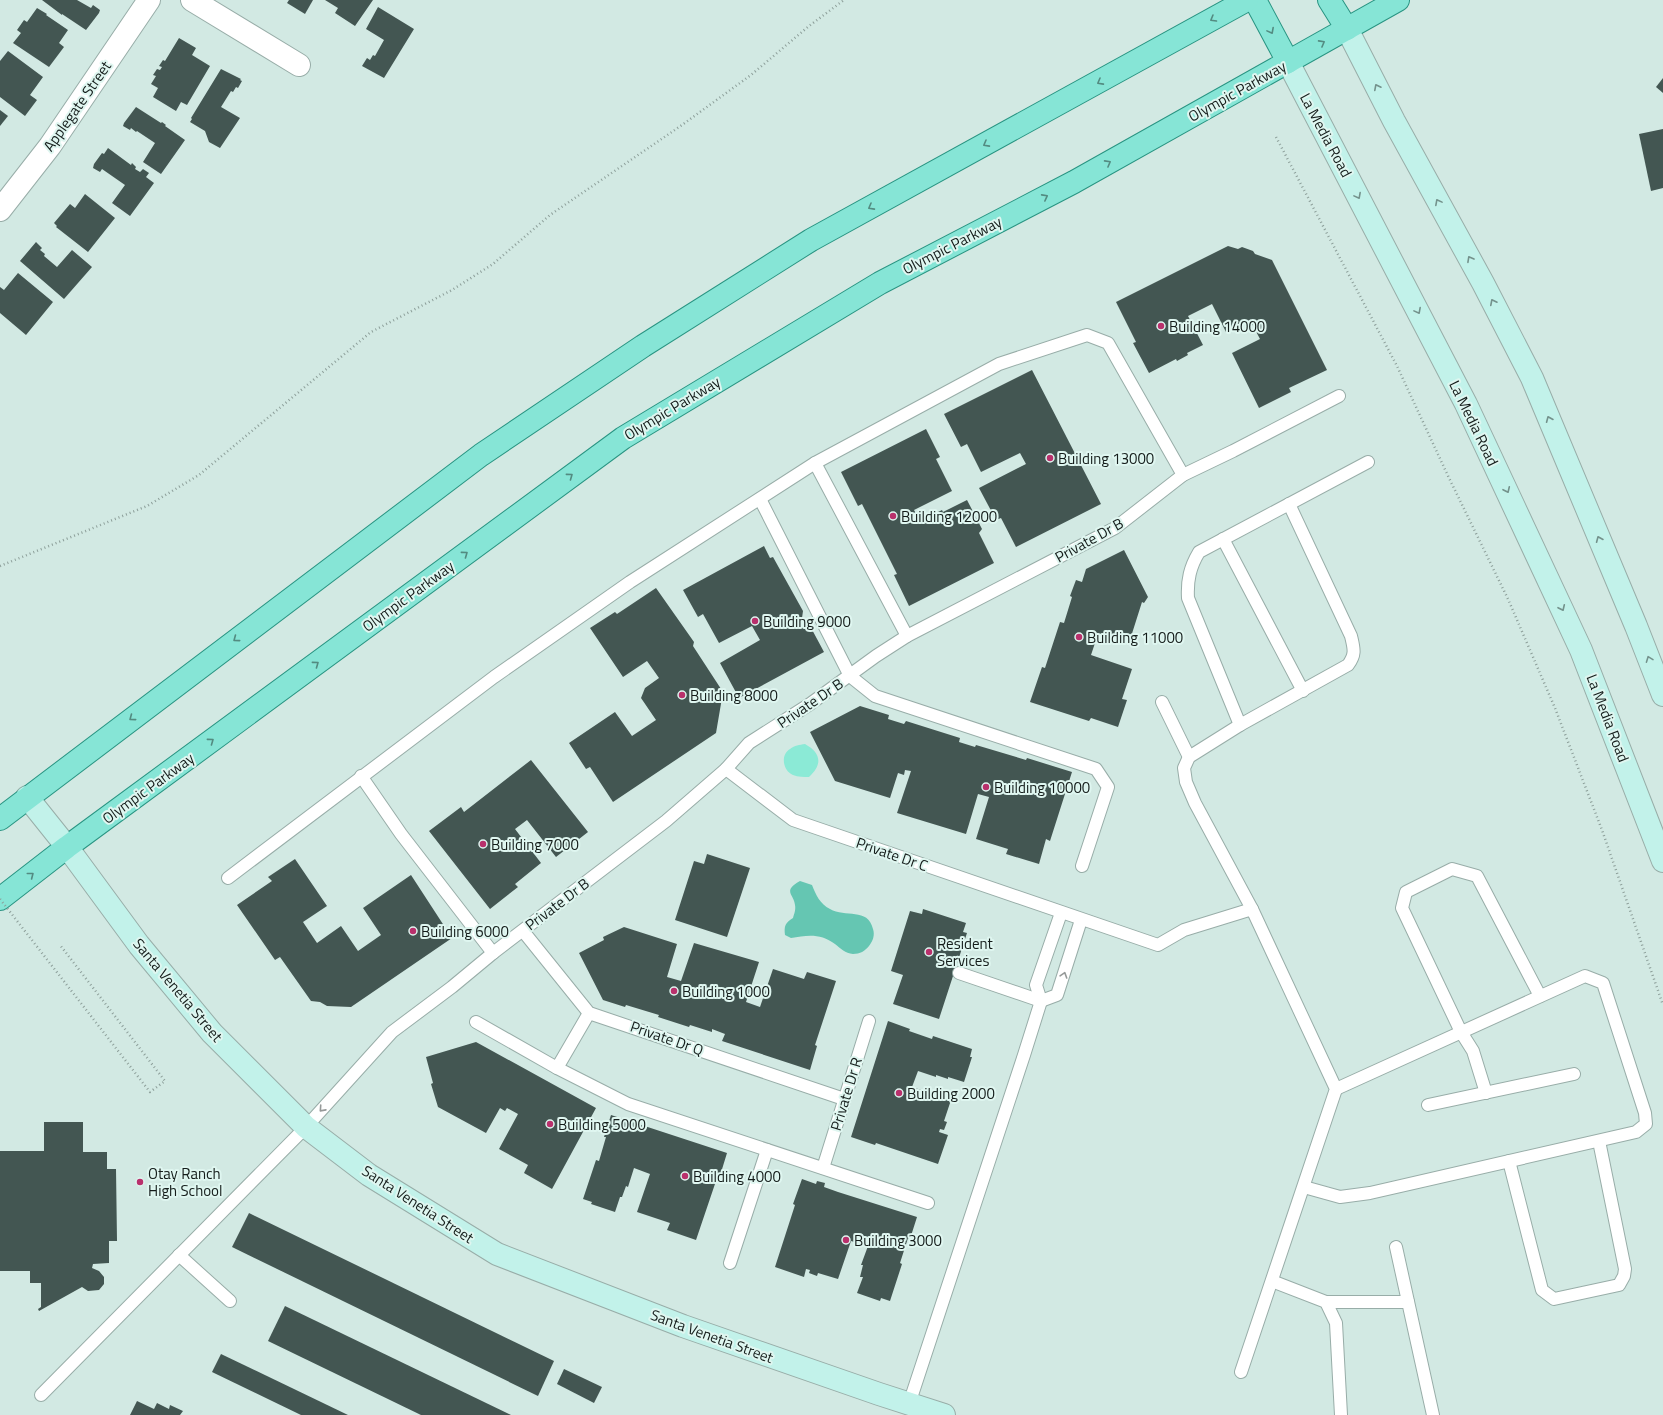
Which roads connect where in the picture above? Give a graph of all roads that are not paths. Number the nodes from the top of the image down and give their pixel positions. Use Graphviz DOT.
graph roads {
  1 [pos="149,0"];
  2 [pos="192,0"];
  3 [pos="1247,0"];
  4 [pos="1255,0"];
  5 [pos="1329,0"];
  6 [pos="1398,0"];
  7 [pos="1347,29"];
  8 [pos="1288,62"];
  9 [pos="299,65"];
  10 [pos="0,210"];
  11 [pos="1339,396"];
  12 [pos="1368,462"];
  13 [pos="816,463"];
  14 [pos="1183,475"];
  15 [pos="760,499"];
  16 [pos="1289,504"];
  17 [pos="1223,539"];
  18 [pos="907,636"];
  19 [pos="850,676"];
  20 [pos="1303,691"];
  21 [pos="1663,695"];
  22 [pos="1162,702"];
  23 [pos="1240,725"];
  24 [pos="1189,757"];
  25 [pos="726,770"];
  26 [pos="360,776"];
  27 [pos="27,797"];
  28 [pos="0,819"];
  29 [pos="67,848"];
  30 [pos="1663,861"];
  31 [pos="1082,866"];
  32 [pos="228,878"];
  33 [pos="0,899"];
  34 [pos="1252,909"];
  35 [pos="1071,916"];
  36 [pos="523,931"];
  37 [pos="493,954"];
  38 [pos="959,974"];
  39 [pos="1540,996"];
  40 [pos="1041,1001"];
  41 [pos="589,1013"];
  42 [pos="869,1021"];
  43 [pos="476,1022"];
  44 [pos="1461,1032"];
  45 [pos="557,1068"];
  46 [pos="1574,1074"];
  47 [pos="1336,1089"];
  48 [pos="1486,1093"];
  49 [pos="844,1099"];
  50 [pos="1428,1105"];
  51 [pos="306,1127"];
  52 [pos="1599,1141"];
  53 [pos="767,1150"];
  54 [pos="1509,1161"];
  55 [pos="823,1168"];
  56 [pos="1304,1187"];
  57 [pos="928,1204"];
  58 [pos="1396,1247"];
  59 [pos="179,1256"];
  60 [pos="730,1263"];
  61 [pos="1272,1282"];
  62 [pos="230,1302"];
  63 [pos="1326,1302"];
  64 [pos="1408,1302"];
  65 [pos="1241,1372"];
  66 [pos="41,1395"];
  67 [pos="908,1410"];
  68 [pos="944,1415"];
  69 [pos="1341,1415"];
  70 [pos="1433,1415"];
  1 -- 10 [label="street, Applegate Street"];
  2 -- 9 [label="street"];
  3 -- 27 [label="main road, one-way"];
  4 -- 8 [label="main road, La Media Road, one-way"];
  5 -- 7 [label="main road"];
  6 -- 7 [label="main road, Olympic Parkway"];
  8 -- 7 [label="main road, Olympic Parkway, one-way"];
  21 -- 7 [label="main road, one-way"];
  29 -- 8 [label="main road, Olympic Parkway, one-way"];
  8 -- 30 [label="main road, La Media Road, one-way"];
  11 -- 14 [label="lane, Private Dr B"];
  12 -- 16 [label="lane"];
  13 -- 14 [label="lane"];
  13 -- 15 [label="lane"];
  13 -- 18 [label="lane"];
  14 -- 18 [label="lane, Private Dr B"];
  15 -- 19 [label="lane"];
  15 -- 26 [label="lane"];
  16 -- 17 [label="lane"];
  16 -- 20 [label="lane"];
  17 -- 20 [label="lane"];
  17 -- 23 [label="lane"];
  18 -- 19 [label="lane, Private Dr B"];
  19 -- 25 [label="lane, Private Dr B"];
  19 -- 31 [label="lane"];
  20 -- 23 [label="lane"];
  22 -- 24 [label="lane"];
  23 -- 24 [label="lane"];
  24 -- 34 [label="lane"];
  25 -- 35 [label="lane, Private Dr C"];
  25 -- 36 [label="lane, Private Dr B"];
  26 -- 32 [label="lane"];
  26 -- 37 [label="lane"];
  27 -- 28 [label="main road"];
  27 -- 29 [label="main road, Santa Venetia Street"];
  33 -- 29 [label="main road, Olympic Parkway, one-way"];
  29 -- 51 [label="main road, Santa Venetia Street"];
  34 -- 35 [label="lane, Private Dr C"];
  34 -- 47 [label="lane"];
  35 -- 40 [label="lane"];
  40 -- 35 [label="lane, one-way"];
  36 -- 37 [label="lane, Private Dr B"];
  36 -- 41 [label="lane"];
  37 -- 51 [label="lane, Private Dr B, one-way"];
  38 -- 40 [label="lane"];
  39 -- 44 [label="lane"];
  39 -- 44 [label="lane"];
  39 -- 52 [label="lane"];
  40 -- 67 [label="lane"];
  41 -- 45 [label="lane"];
  41 -- 49 [label="lane, Private Dr Q"];
  42 -- 49 [label="lane, Private Dr R"];
  43 -- 45 [label="lane"];
  44 -- 47 [label="lane"];
  44 -- 48 [label="lane"];
  45 -- 53 [label="lane"];
  46 -- 48 [label="lane"];
  47 -- 56 [label="lane"];
  48 -- 50 [label="lane"];
  49 -- 55 [label="lane, Private Dr R"];
  51 -- 59 [label="lane, Private Dr B"];
  51 -- 67 [label="main road, Santa Venetia Street"];
  52 -- 54 [label="lane"];
  52 -- 54 [label="lane"];
  53 -- 55 [label="lane"];
  53 -- 60 [label="lane"];
  54 -- 56 [label="lane"];
  55 -- 57 [label="lane"];
  56 -- 61 [label="lane"];
  58 -- 64 [label="lane"];
  59 -- 62 [label="lane"];
  59 -- 66 [label="lane, Private Dr B"];
  61 -- 63 [label="lane"];
  61 -- 65 [label="lane"];
  63 -- 64 [label="lane"];
  63 -- 69 [label="lane"];
  64 -- 70 [label="lane"];
  67 -- 68 [label="main road, Santa Venetia Street"];
}
